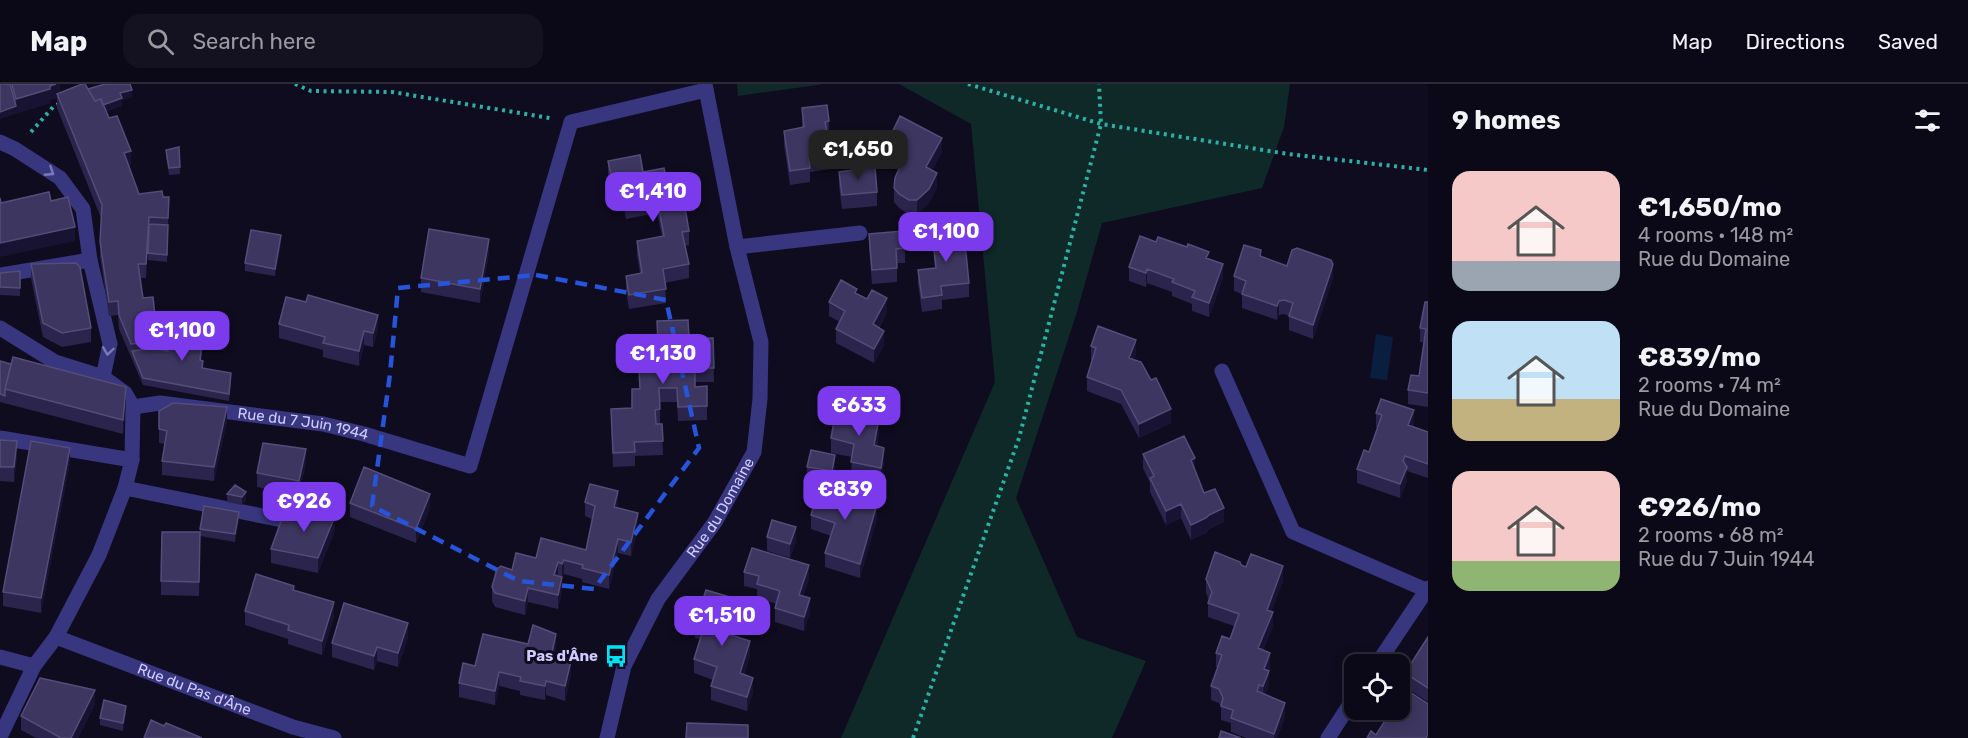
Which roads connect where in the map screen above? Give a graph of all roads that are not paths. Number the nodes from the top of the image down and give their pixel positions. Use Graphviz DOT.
graph roads {
  1 [pos="706,87"];
  2 [pos="0,142"];
  3 [pos="860,233"];
  4 [pos="737,247"];
  5 [pos="90,260"];
  6 [pos="0,275"];
  7 [pos="0,328"];
  8 [pos="1222,371"];
  9 [pos="103,377"];
  10 [pos="133,407"];
  11 [pos="0,438"];
  12 [pos="132,460"];
  13 [pos="125,488"];
  14 [pos="292,522"];
  15 [pos="1427,589"];
  16 [pos="56,637"];
  17 [pos="1384,654"];
  18 [pos="0,657"];
  19 [pos="34,666"];
  20 [pos="1344,713"];
  21 [pos="0,737"];
  22 [pos="334,738"];
  23 [pos="607,738"];
  24 [pos="1328,738"];
  1 -- 4 [label="street, Rue du Domaine"];
  1 -- 10 [label="street, Rue du 7 Juin 1944"];
  2 -- 5 [label="street, one-way"];
  3 -- 4 [label="street"];
  4 -- 23 [label="street, Rue du Domaine"];
  5 -- 6 [label="street"];
  5 -- 9 [label="street, one-way"];
  7 -- 9 [label="street"];
  8 -- 15 [label="street"];
  9 -- 10 [label="street"];
  10 -- 12 [label="street"];
  11 -- 12 [label="street"];
  12 -- 13 [label="street"];
  13 -- 14 [label="street"];
  13 -- 16 [label="street"];
  15 -- 17 [label="street"];
  16 -- 19 [label="street"];
  16 -- 22 [label="street, Rue du Pas d'Âne"];
  18 -- 19 [label="street"];
  19 -- 21 [label="street"];
  20 -- 24 [label="street"];
}
